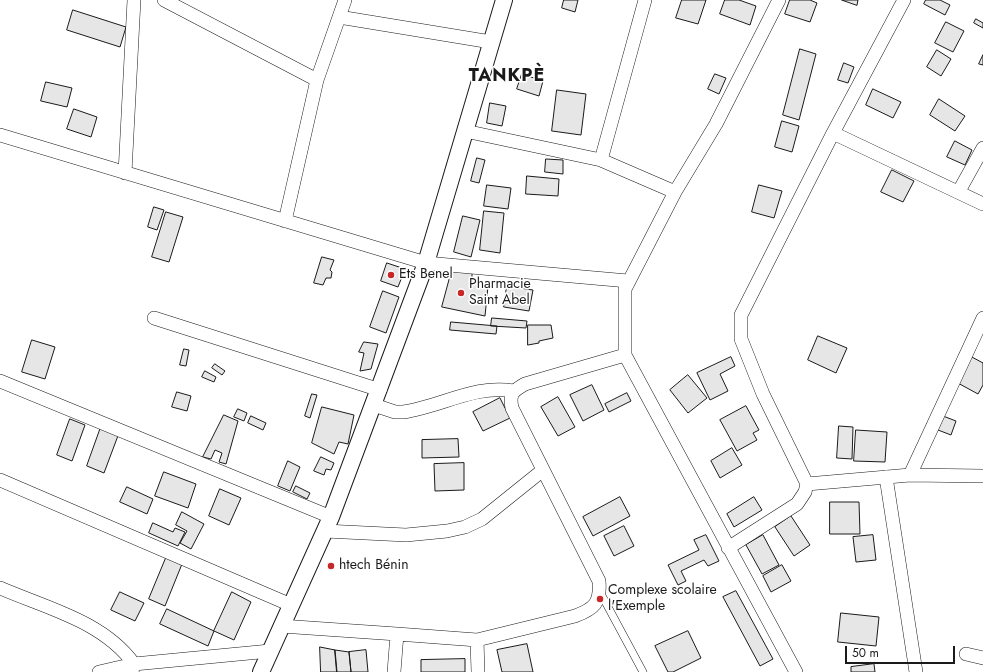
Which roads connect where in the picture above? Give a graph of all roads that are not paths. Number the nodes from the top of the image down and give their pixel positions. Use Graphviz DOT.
graph roads {
  1 [pos="134,0"];
  2 [pos="164,0"];
  3 [pos="345,0"];
  4 [pos="504,0"];
  5 [pos="645,0"];
  6 [pos="779,0"];
  7 [pos="904,0"];
  8 [pos="339,17"];
  9 [pos="491,42"];
  10 [pos="317,80"];
  11 [pos="465,131"];
  12 [pos="833,133"];
  13 [pos="0,135"];
  14 [pos="983,148"];
  15 [pos="601,160"];
  16 [pos="125,173"];
  17 [pos="959,190"];
  18 [pos="674,192"];
  19 [pos="983,204"];
  20 [pos="285,221"];
  21 [pos="426,263"];
  22 [pos="628,281"];
  23 [pos="154,318"];
  24 [pos="983,318"];
  25 [pos="625,355"];
  26 [pos="0,381"];
  27 [pos="380,390"];
  28 [pos="513,391"];
  29 [pos="374,405"];
  30 [pos="544,470"];
  31 [pos="910,475"];
  32 [pos="983,476"];
  33 [pos="886,477"];
  34 [pos="0,480"];
  35 [pos="807,484"];
  36 [pos="331,517"];
  37 [pos="324,531"];
  38 [pos="728,548"];
  39 [pos="0,588"];
  40 [pos="600,592"];
  41 [pos="291,605"];
  42 [pos="281,626"];
  43 [pos="397,634"];
  44 [pos="477,640"];
  45 [pos="270,651"];
  46 [pos="966,654"];
  47 [pos="983,658"];
  48 [pos="133,668"];
  49 [pos="99,672"];
  50 [pos="261,672"];
  51 [pos="394,672"];
  52 [pos="478,672"];
  53 [pos="643,672"];
  54 [pos="796,672"];
  55 [pos="916,672"];
  1 -- 16 [label="street"];
  2 -- 10 [label="street"];
  3 -- 8 [label="street"];
  4 -- 9 [label="street"];
  5 -- 15 [label="street"];
  6 -- 18 [label="street"];
  7 -- 12 [label="street"];
  8 -- 9 [label="street"];
  8 -- 10 [label="street"];
  9 -- 11 [label="street"];
  10 -- 20 [label="street"];
  11 -- 15 [label="street"];
  11 -- 21 [label="street"];
  12 -- 17 [label="street"];
  12 -- 35 [label="street"];
  13 -- 16 [label="street"];
  14 -- 17 [label="street"];
  15 -- 18 [label="street"];
  16 -- 20 [label="street"];
  17 -- 19 [label="street"];
  18 -- 22 [label="street"];
  20 -- 21 [label="street"];
  21 -- 22 [label="street"];
  21 -- 27 [label="street"];
  22 -- 25 [label="street"];
  23 -- 27 [label="street"];
  24 -- 31 [label="street"];
  25 -- 28 [label="street"];
  25 -- 38 [label="street"];
  26 -- 36 [label="street"];
  27 -- 29 [label="street"];
  28 -- 29 [label="street"];
  28 -- 30 [label="street"];
  29 -- 36 [label="street"];
  30 -- 37 [label="street"];
  30 -- 40 [label="street"];
  31 -- 32 [label="street"];
  31 -- 33 [label="street"];
  33 -- 35 [label="street"];
  33 -- 55 [label="street"];
  34 -- 41 [label="street"];
  35 -- 38 [label="street"];
  36 -- 37 [label="street"];
  37 -- 41 [label="street"];
  38 -- 54 [label="street"];
  39 -- 48 [label="street"];
  40 -- 44 [label="street"];
  40 -- 53 [label="lane"];
  41 -- 42 [label="street"];
  42 -- 43 [label="street"];
  42 -- 45 [label="street"];
  43 -- 44 [label="street"];
  43 -- 51 [label="street"];
  44 -- 52 [label="street"];
  45 -- 48 [label="street"];
  45 -- 50 [label="street"];
  46 -- 47 [label="street"];
  48 -- 49 [label="street"];
}
